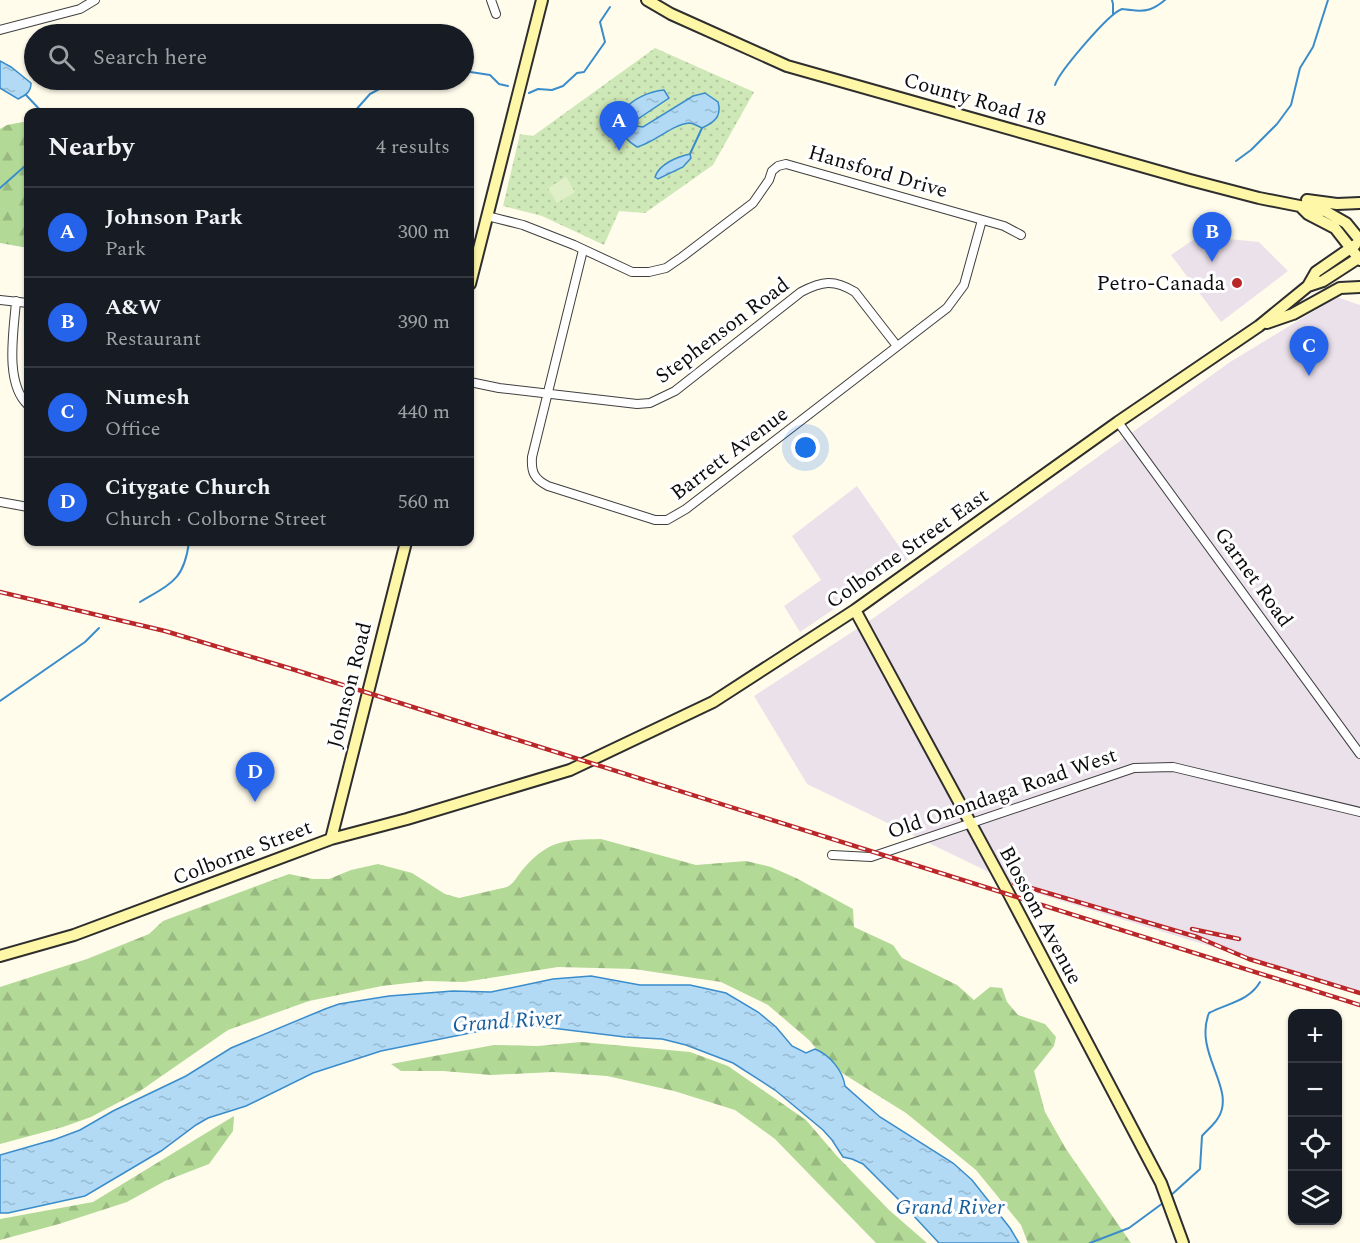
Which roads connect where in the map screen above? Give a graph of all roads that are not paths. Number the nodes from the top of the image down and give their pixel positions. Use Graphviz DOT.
graph roads {
  1 [pos="94,0"];
  2 [pos="491,0"];
  3 [pos="542,0"];
  4 [pos="647,0"];
  5 [pos="496,14"];
  6 [pos="0,30"];
  7 [pos="1254,197"];
  8 [pos="1360,203"];
  9 [pos="1301,207"];
  10 [pos="487,216"];
  11 [pos="982,220"];
  12 [pos="1021,235"];
  13 [pos="1360,241"];
  14 [pos="1350,248"];
  15 [pos="583,250"];
  16 [pos="1360,259"];
  17 [pos="474,268"];
  18 [pos="1308,286"];
  19 [pos="1360,287"];
  20 [pos="0,300"];
  21 [pos="16,301"];
  22 [pos="24,302"];
  23 [pos="1258,326"];
  24 [pos="897,346"];
  25 [pos="474,383"];
  26 [pos="548,392"];
  27 [pos="24,402"];
  28 [pos="1118,422"];
  29 [pos="0,502"];
  30 [pos="24,506"];
  31 [pos="405,546"];
  32 [pos="855,610"];
  33 [pos="1360,754"];
  34 [pos="500,791"];
  35 [pos="1360,812"];
  36 [pos="970,825"];
  37 [pos="331,839"];
  38 [pos="832,855"];
  39 [pos="0,956"];
  40 [pos="1183,1243"];
  1 -- 6 [label="street"];
  2 -- 5 [label="street"];
  3 -- 10 [label="main road"];
  4 -- 7 [label="main road, County Road 18"];
  7 -- 8 [label="main road"];
  7 -- 9 [label="main road, County Road 18"];
  9 -- 13 [label="main road, County Road 18"];
  9 -- 14 [label="main road, County Road 18"];
  10 -- 15 [label="street, Hansford Drive"];
  10 -- 17 [label="main road"];
  11 -- 12 [label="street, Hansford Drive"];
  11 -- 15 [label="street, Hansford Drive"];
  11 -- 24 [label="street, Barrett Avenue"];
  13 -- 14 [label="main road, Colborne Street East"];
  14 -- 16 [label="main road, County Road 18"];
  14 -- 18 [label="main road, Colborne Street East"];
  15 -- 26 [label="street, Barrett Avenue"];
  16 -- 18 [label="main road, Colborne Street East"];
  18 -- 23 [label="main road, Colborne Street East"];
  19 -- 23 [label="main road"];
  20 -- 21 [label="street"];
  21 -- 22 [label="street"];
  21 -- 27 [label="street"];
  23 -- 28 [label="main road, Colborne Street East"];
  24 -- 26 [label="street, Stephenson Road"];
  24 -- 26 [label="street, Barrett Avenue"];
  25 -- 26 [label="street, Stephenson Road"];
  28 -- 32 [label="main road, Colborne Street East"];
  28 -- 33 [label="street, Garnet Road"];
  29 -- 30 [label="street"];
  31 -- 37 [label="main road, Johnson Road"];
  32 -- 34 [label="main road, Colborne Street East"];
  32 -- 36 [label="main road, Blossom Avenue"];
  34 -- 37 [label="main road, Colborne Street"];
  35 -- 36 [label="street, Old Onondaga Road West"];
  36 -- 38 [label="street, Old Onondaga Road West"];
  36 -- 40 [label="main road, Blossom Avenue"];
  37 -- 39 [label="main road, Colborne Street"];
}
